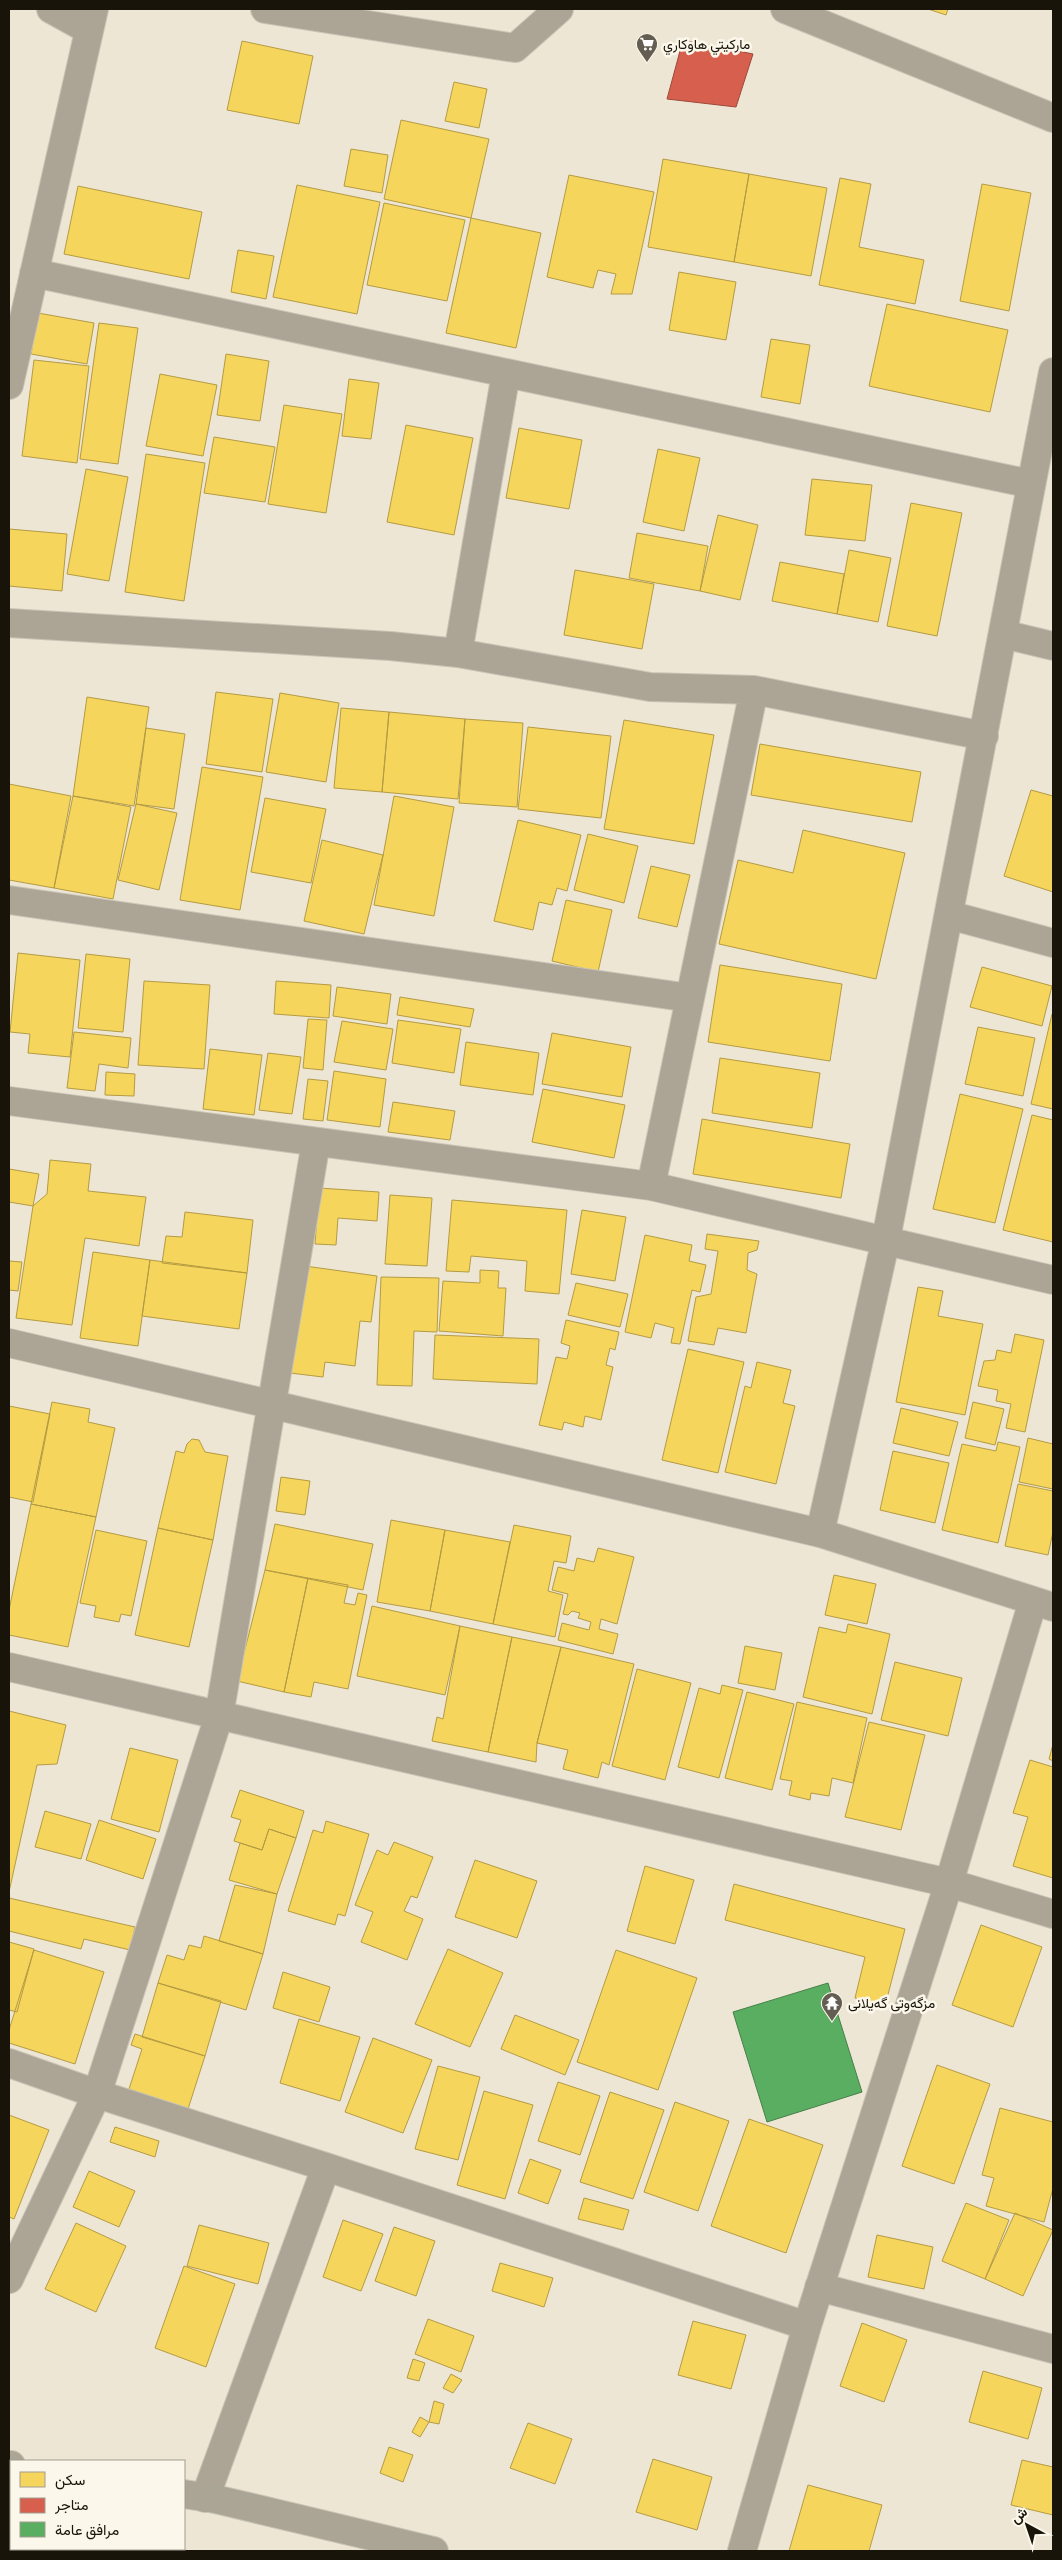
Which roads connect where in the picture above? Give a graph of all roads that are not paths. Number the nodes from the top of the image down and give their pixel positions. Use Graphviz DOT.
graph roads {
  1 [pos="50,9"];
  2 [pos="265,9"];
  3 [pos="559,9"];
  4 [pos="786,9"];
  5 [pos="92,20"];
  6 [pos="1053,118"];
  7 [pos="34,273"];
  8 [pos="14,338"];
  9 [pos="1053,372"];
  10 [pos="506,373"];
  11 [pos="9,385"];
  12 [pos="1032,484"];
  13 [pos="9,622"];
  14 [pos="1003,634"];
  15 [pos="1053,646"];
  16 [pos="458,652"];
  17 [pos="754,690"];
  18 [pos="984,736"];
  19 [pos="9,900"];
  20 [pos="948,915"];
  21 [pos="1053,943"];
  22 [pos="690,998"];
  23 [pos="9,1101"];
  24 [pos="316,1142"];
  25 [pos="650,1186"];
  26 [pos="886,1239"];
  27 [pos="1053,1280"];
  28 [pos="9,1343"];
  29 [pos="271,1404"];
  30 [pos="820,1533"];
  31 [pos="1043,1604"];
  32 [pos="9,1667"];
  33 [pos="219,1716"];
  34 [pos="949,1883"];
  35 [pos="1053,1914"];
  36 [pos="9,2063"];
  37 [pos="97,2094"];
  38 [pos="326,2167"];
  39 [pos="9,2279"];
  40 [pos="819,2287"];
  41 [pos="807,2326"];
  42 [pos="1053,2349"];
  43 [pos="195,2496"];
  44 [pos="434,2551"];
  45 [pos="742,2551"];
  1 -- 5 [label="street"];
  2 -- 3 [label="street"];
  4 -- 6 [label="street"];
  5 -- 7 [label="street"];
  7 -- 8 [label="street"];
  7 -- 10 [label="street"];
  8 -- 11 [label="street"];
  9 -- 12 [label="street"];
  10 -- 12 [label="street"];
  10 -- 16 [label="street"];
  12 -- 14 [label="street"];
  13 -- 16 [label="street"];
  14 -- 15 [label="street"];
  14 -- 18 [label="street"];
  16 -- 17 [label="street"];
  17 -- 18 [label="street"];
  17 -- 22 [label="street"];
  18 -- 20 [label="street"];
  19 -- 22 [label="street"];
  20 -- 21 [label="street"];
  20 -- 26 [label="street"];
  22 -- 25 [label="street"];
  23 -- 24 [label="street"];
  24 -- 25 [label="street"];
  24 -- 29 [label="street"];
  25 -- 26 [label="street"];
  26 -- 27 [label="street"];
  26 -- 30 [label="street"];
  28 -- 29 [label="street"];
  29 -- 30 [label="street"];
  29 -- 33 [label="street"];
  30 -- 31 [label="street"];
  31 -- 34 [label="street"];
  32 -- 33 [label="street"];
  33 -- 34 [label="street"];
  33 -- 37 [label="street"];
  34 -- 35 [label="street"];
  34 -- 40 [label="street"];
  36 -- 37 [label="street"];
  37 -- 38 [label="street"];
  37 -- 39 [label="street"];
  38 -- 41 [label="street"];
  38 -- 43 [label="street"];
  40 -- 41 [label="street"];
  40 -- 42 [label="street"];
  41 -- 45 [label="street"];
  43 -- 44 [label="highway"];
}
